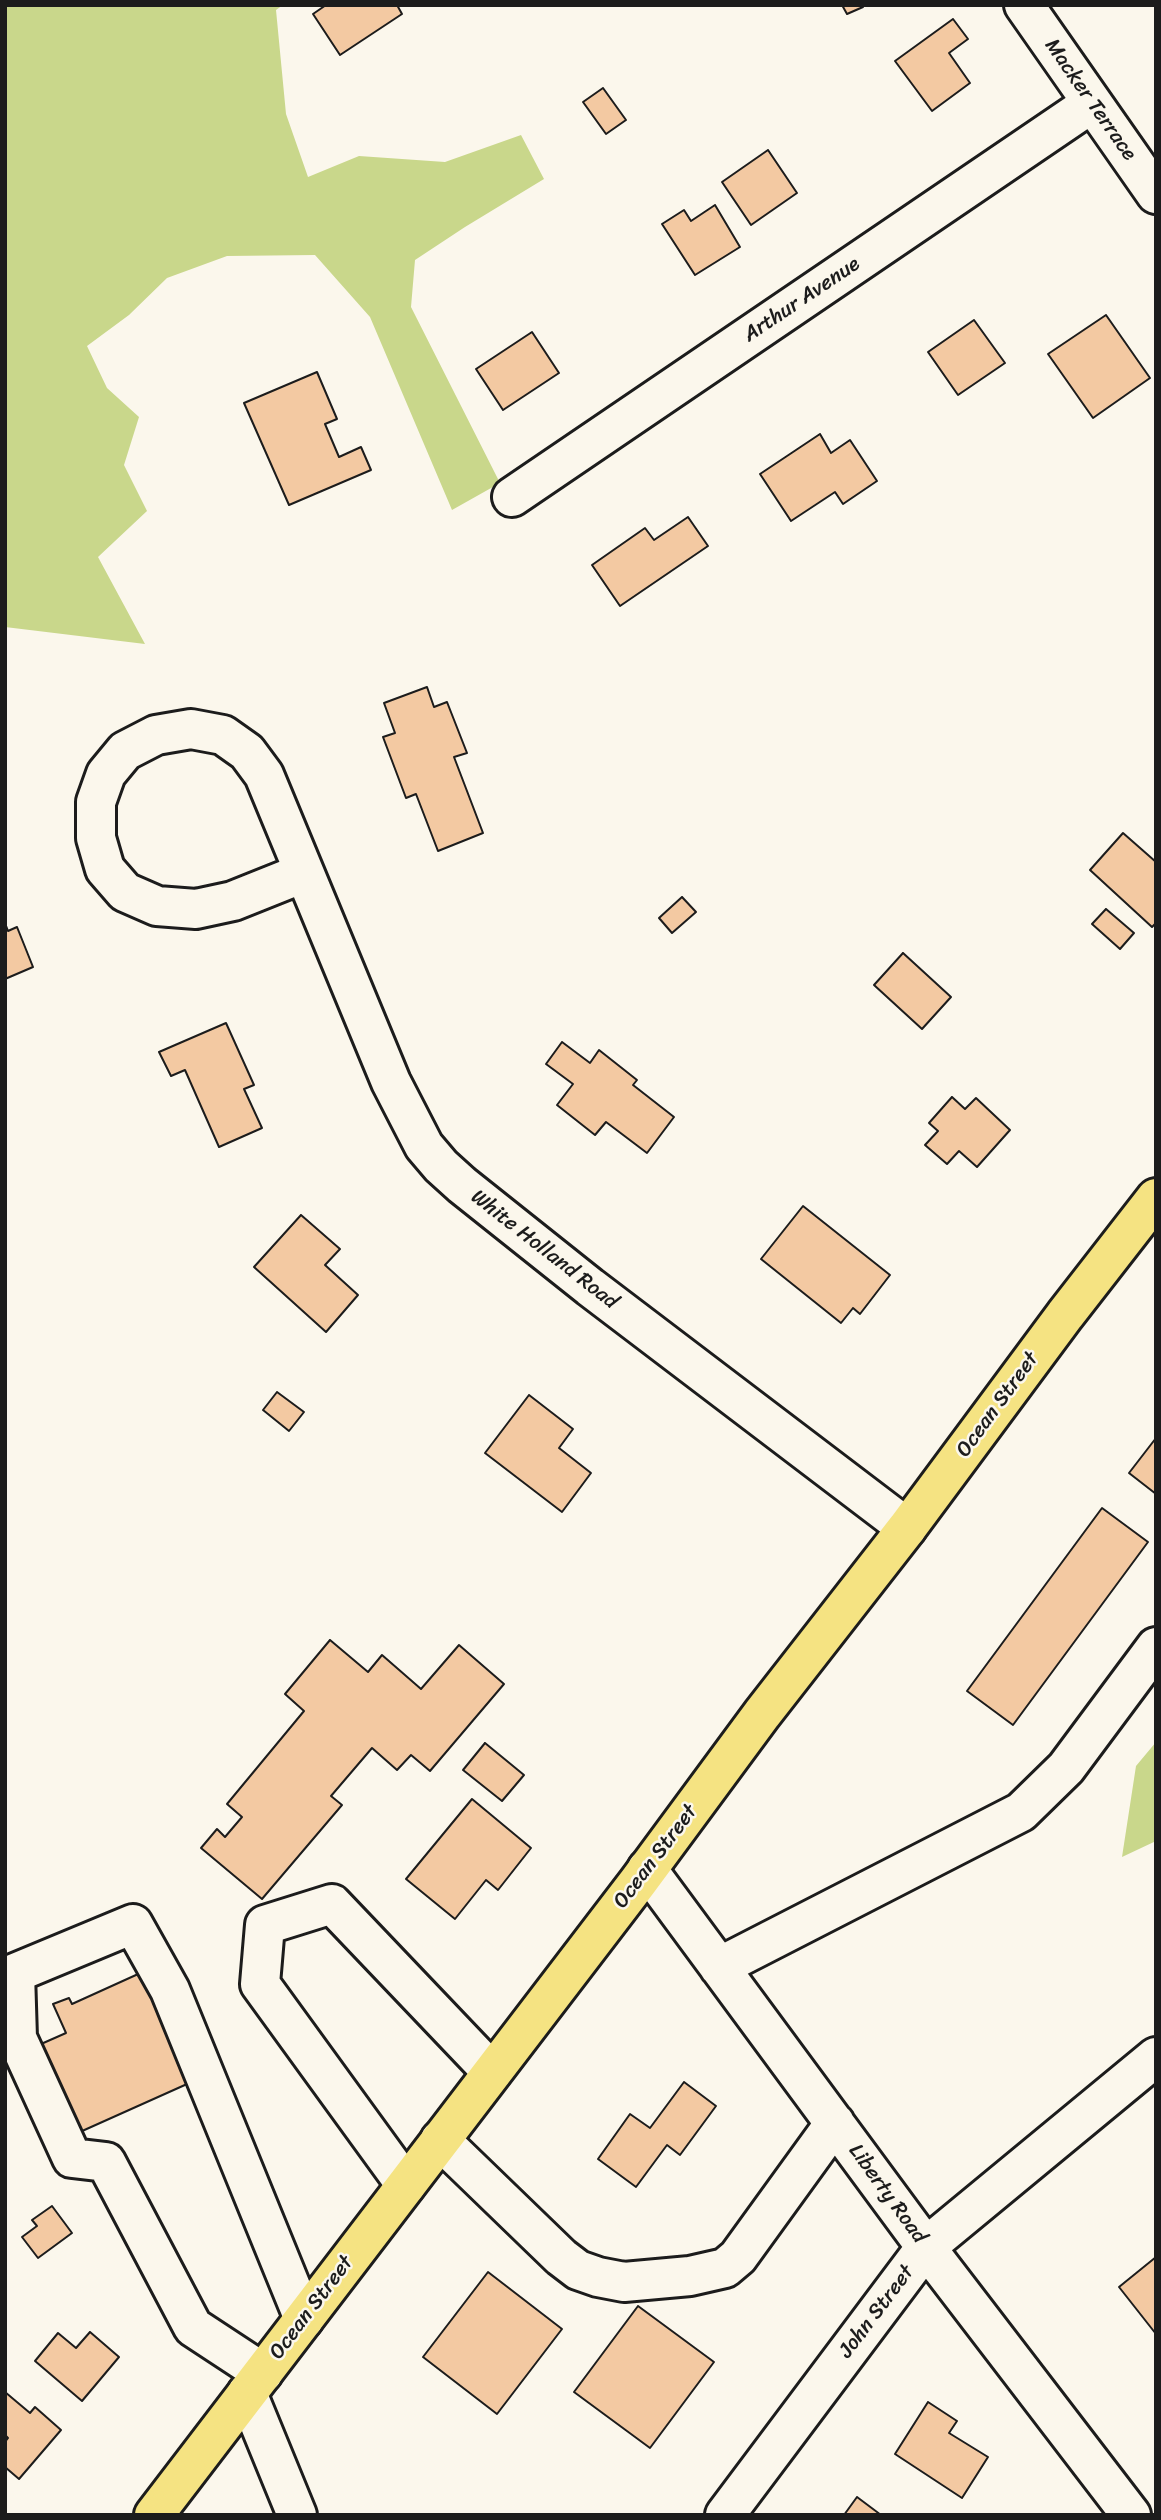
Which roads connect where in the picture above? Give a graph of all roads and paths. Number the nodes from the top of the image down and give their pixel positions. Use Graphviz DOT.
graph roads {
  1 [pos="1024,5"];
  2 [pos="1092,103"];
  3 [pos="1156,194"];
  4 [pos="512,497"];
  5 [pos="303,873"];
  6 [pos="1156,1198"];
  7 [pos="907,1528"];
  8 [pos="1156,1647"];
  9 [pos="647,1870"];
  10 [pos="719,1967"];
  11 [pos="1156,2057"];
  12 [pos="492,2072"];
  13 [pos="835,2123"];
  14 [pos="440,2140"];
  15 [pos="406,2185"];
  16 [pos="926,2247"];
  17 [pos="304,2319"];
  18 [pos="255,2383"];
  19 [pos="154,2515"];
  20 [pos="297,2515"];
  21 [pos="725,2515"];
  22 [pos="1131,2515"];
  1 -- 2 [label="street, Macker Terrace"];
  2 -- 3 [label="street, Macker Terrace"];
  2 -- 4 [label="street, Arthur Avenue"];
  5 -- 5 [label="street, White Holland Road"];
  5 -- 7 [label="street, White Holland Road"];
  6 -- 7 [label="main road, Ocean Street"];
  7 -- 9 [label="main road, Ocean Street"];
  8 -- 10 [label="street"];
  9 -- 10 [label="street, Liberty Road"];
  9 -- 12 [label="main road, Ocean Street"];
  10 -- 13 [label="street, Liberty Road"];
  11 -- 16 [label="street, John Street"];
  12 -- 14 [label="main road, Ocean Street"];
  12 -- 15 [label="street"];
  13 -- 14 [label="street"];
  13 -- 16 [label="street, Liberty Road"];
  14 -- 15 [label="main road, Ocean Street"];
  15 -- 17 [label="main road, Ocean Street"];
  16 -- 21 [label="street, John Street"];
  16 -- 22 [label="street, Liberty Road"];
  17 -- 18 [label="main road, Ocean Street"];
  17 -- 18 [label="street"];
  18 -- 19 [label="main road, Ocean Street"];
  18 -- 20 [label="street"];
}
